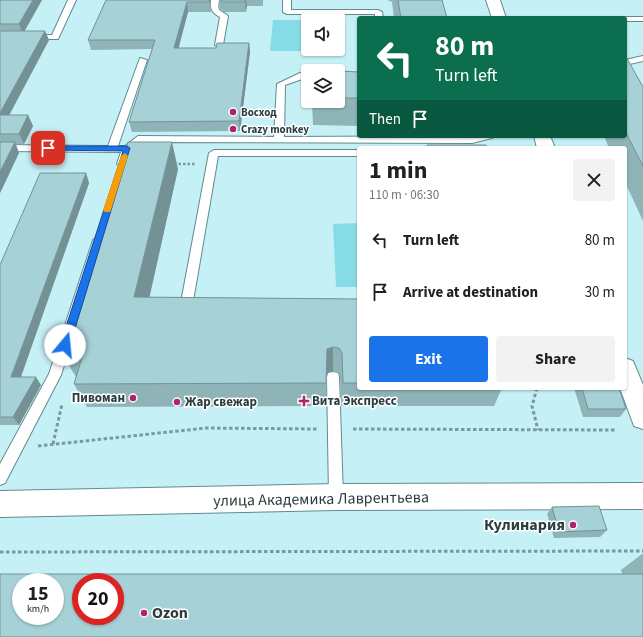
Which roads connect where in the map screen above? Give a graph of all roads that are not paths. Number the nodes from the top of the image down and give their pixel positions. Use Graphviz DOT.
graph roads {
  1 [pos="72,0"];
  2 [pos="215,0"];
  3 [pos="288,0"];
  4 [pos="493,0"];
  5 [pos="379,16"];
  6 [pos="498,16"];
  7 [pos="627,19"];
  8 [pos="643,19"];
  9 [pos="0,37"];
  10 [pos="219,45"];
  11 [pos="643,58"];
  12 [pos="143,60"];
  13 [pos="627,66"];
  14 [pos="301,76"];
  15 [pos="480,138"];
  16 [pos="279,139"];
  17 [pos="447,139"];
  18 [pos="413,143"];
  19 [pos="458,146"];
  20 [pos="0,148"];
  21 [pos="112,148"];
  22 [pos="127,148"];
  23 [pos="357,153"];
  24 [pos="120,171"];
  25 [pos="101,232"];
  26 [pos="192,317"];
  27 [pos="627,374"];
  28 [pos="333,377"];
  29 [pos="643,418"];
  30 [pos="0,478"];
  31 [pos="643,496"];
  32 [pos="336,497"];
  33 [pos="0,504"];
  1 -- 9 [label="lane"];
  2 -- 10 [label="lane"];
  3 -- 5 [label="lane"];
  4 -- 6 [label="street"];
  7 -- 8 [label="lane"];
  11 -- 13 [label="lane"];
  12 -- 21 [label="lane"];
  14 -- 16 [label="lane"];
  15 -- 17 [label="lane"];
  16 -- 18 [label="lane"];
  16 -- 22 [label="lane"];
  17 -- 18 [label="lane"];
  17 -- 19 [label="lane"];
  20 -- 21 [label="lane"];
  21 -- 22 [label="lane"];
  22 -- 24 [label="lane"];
  23 -- 26 [label="lane"];
  25 -- 30 [label="lane"];
  27 -- 29 [label="street"];
  28 -- 32 [label="lane"];
  31 -- 32 [label="street, улица Академика Лаврентьева"];
  32 -- 33 [label="street, улица Академика Лаврентьева"];
}
